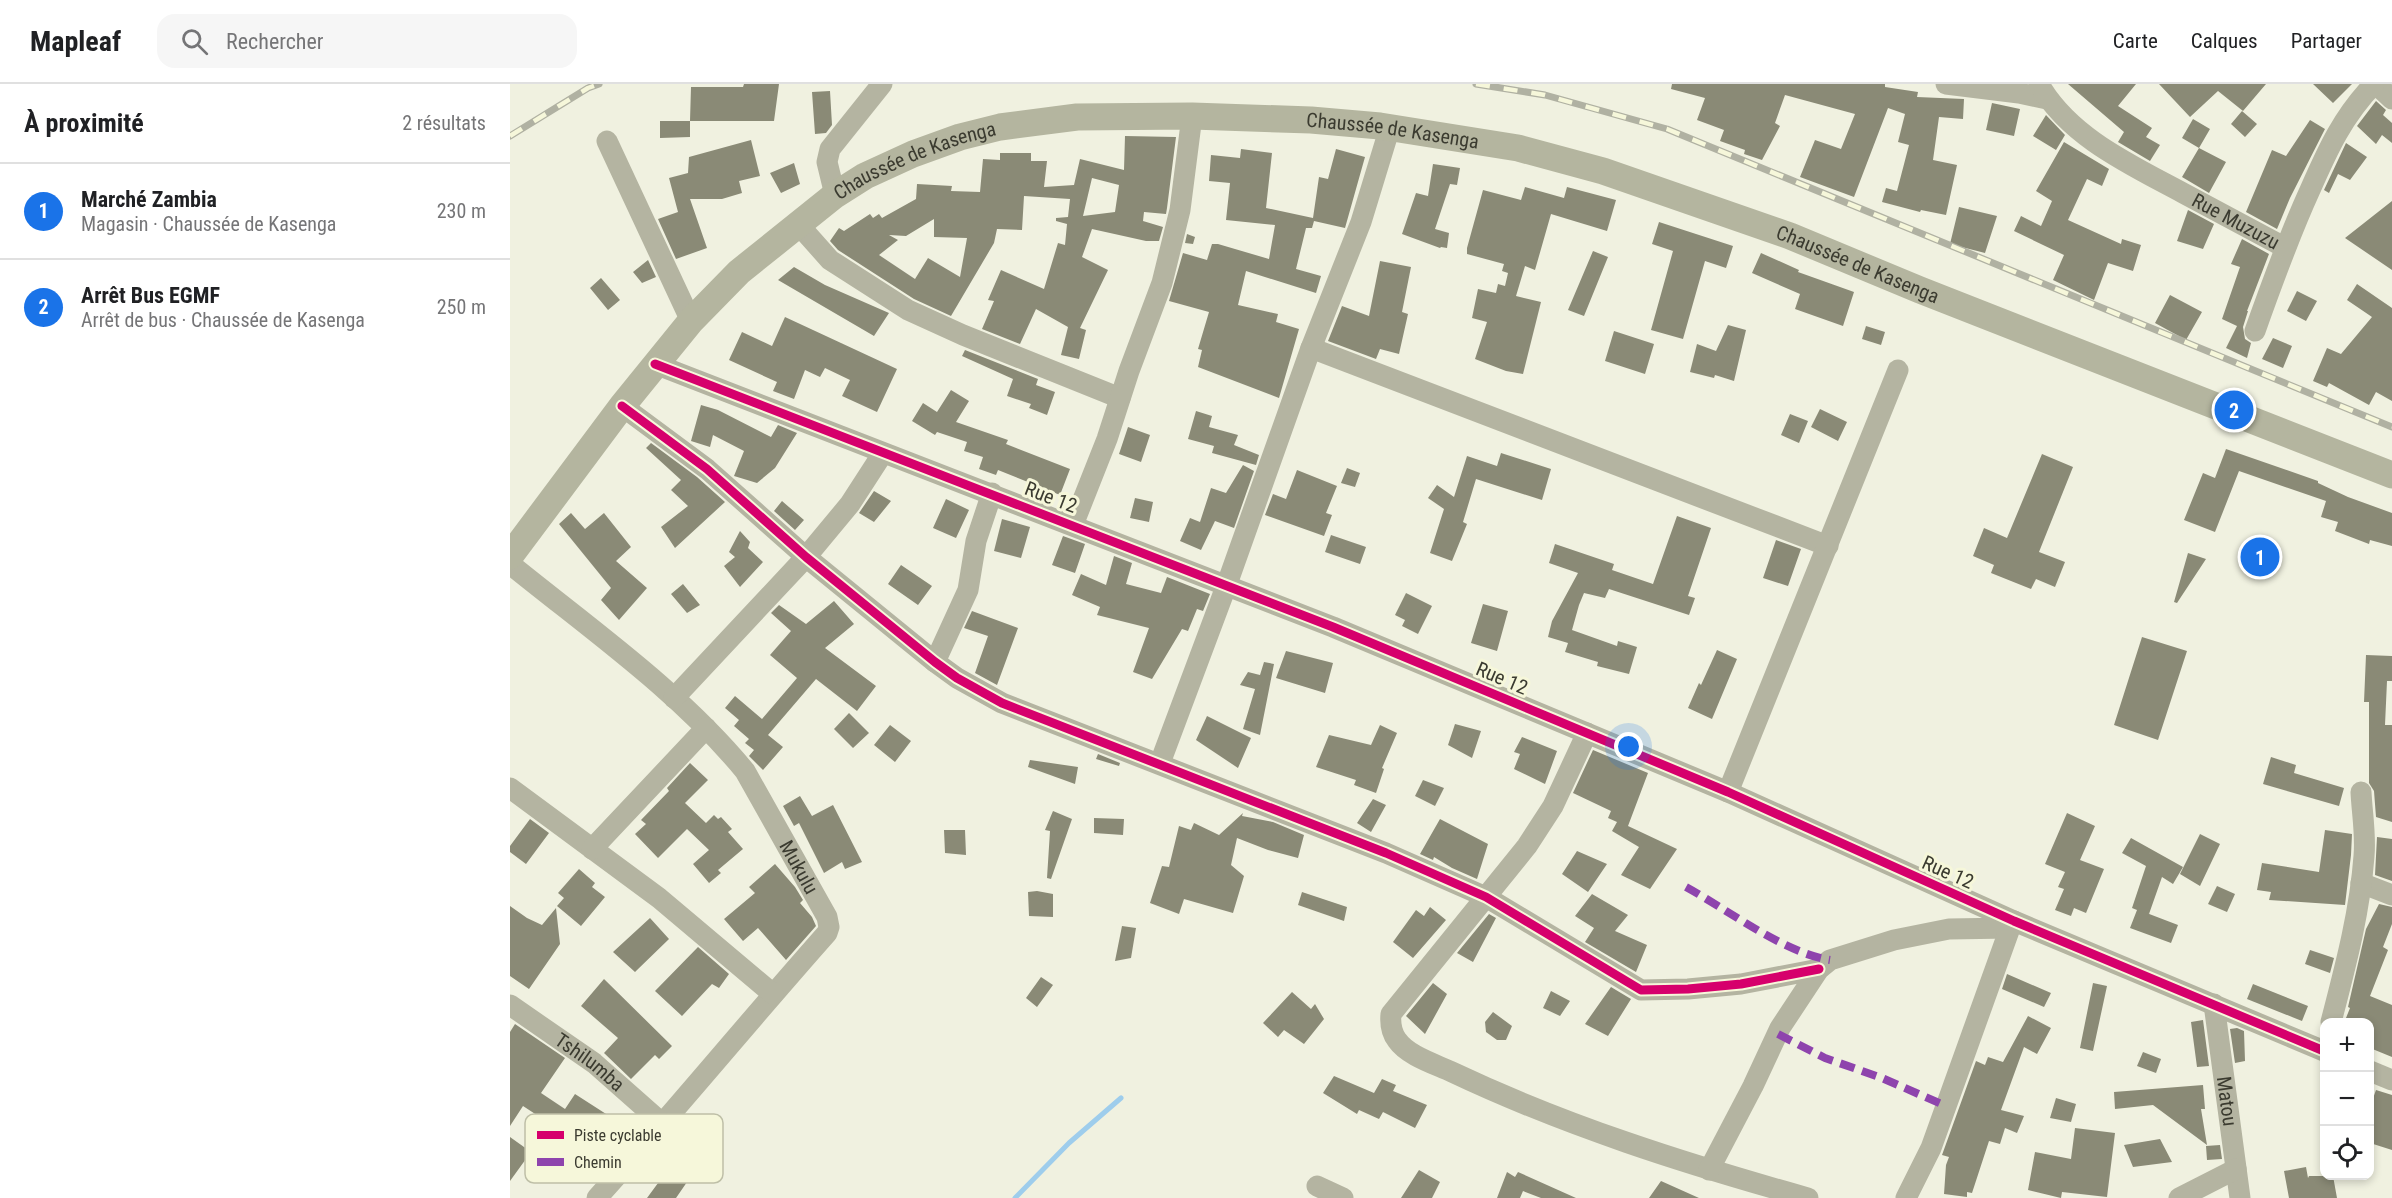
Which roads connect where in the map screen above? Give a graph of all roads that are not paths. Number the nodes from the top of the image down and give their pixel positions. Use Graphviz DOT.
graph roads {
  1 [pos="882,84"];
  2 [pos="1946,84"];
  3 [pos="2375,84"];
  4 [pos="2043,91"];
  5 [pos="2392,99"];
  6 [pos="1192,116"];
  7 [pos="1390,127"];
  8 [pos="607,141"];
  9 [pos="835,195"];
  10 [pos="798,224"];
  11 [pos="2284,247"];
  12 [pos="691,321"];
  13 [pos="2255,331"];
  14 [pos="1311,348"];
  15 [pos="655,364"];
  16 [pos="1898,370"];
  17 [pos="1120,398"];
  18 [pos="622,406"];
  19 [pos="883,453"];
  20 [pos="2392,475"];
  21 [pos="992,494"];
  22 [pos="1073,525"];
  23 [pos="1828,546"];
  24 [pos="510,556"];
  25 [pos="806,557"];
  26 [pos="510,564"];
  27 [pos="1227,584"];
  28 [pos="935,662"];
  29 [pos="674,698"];
  30 [pos="706,728"];
  31 [pos="1587,733"];
  32 [pos="1160,763"];
  33 [pos="510,788"];
  34 [pos="1728,792"];
  35 [pos="2361,792"];
  36 [pos="592,849"];
  37 [pos="2361,883"];
  38 [pos="2392,895"];
  39 [pos="1486,897"];
  40 [pos="2012,924"];
  41 [pos="1819,969"];
  42 [pos="773,994"];
  43 [pos="2214,1004"];
  44 [pos="510,1005"];
  45 [pos="2332,1018"];
  46 [pos="2320,1049"];
  47 [pos="2372,1072"];
  48 [pos="2392,1080"];
  49 [pos="652,1114"];
  50 [pos="671,1114"];
  51 [pos="2236,1169"];
  52 [pos="1709,1170"];
  53 [pos="610,1183"];
  54 [pos="1317,1186"];
  55 [pos="597,1198"];
  56 [pos="1343,1198"];
  57 [pos="1808,1198"];
  58 [pos="1906,1198"];
  59 [pos="2178,1198"];
  60 [pos="2240,1198"];
  1 -- 9 [label="street"];
  2 -- 4 [label="street"];
  3 -- 5 [label="street"];
  3 -- 11 [label="street, Rue Muzuzu"];
  4 -- 11 [label="street, Rue Muzuzu"];
  6 -- 7 [label="main road, Chaussée de Kasenga"];
  6 -- 9 [label="main road, Chaussée de Kasenga"];
  6 -- 17 [label="street"];
  7 -- 14 [label="street"];
  7 -- 20 [label="main road, Chaussée de Kasenga"];
  8 -- 12 [label="street"];
  9 -- 10 [label="main road, Chaussée de Kasenga"];
  10 -- 12 [label="main road, Chaussée de Kasenga"];
  10 -- 17 [label="street"];
  11 -- 13 [label="street"];
  12 -- 15 [label="main road, Chaussée de Kasenga"];
  14 -- 23 [label="street"];
  14 -- 27 [label="street"];
  15 -- 18 [label="main road, Chaussée de Kasenga"];
  15 -- 19 [label="street, Rue 12"];
  16 -- 23 [label="street"];
  17 -- 22 [label="street"];
  18 -- 24 [label="main road, Chaussée de Kasenga"];
  18 -- 25 [label="street"];
  19 -- 21 [label="street, Rue 12"];
  19 -- 25 [label="street"];
  21 -- 22 [label="street, Rue 12"];
  21 -- 28 [label="street"];
  22 -- 27 [label="street, Rue 12"];
  23 -- 34 [label="street"];
  25 -- 28 [label="street"];
  25 -- 29 [label="street"];
  26 -- 29 [label="street, Mukulu"];
  27 -- 31 [label="street, Rue 12"];
  27 -- 32 [label="street"];
  28 -- 32 [label="street"];
  29 -- 30 [label="street, Mukulu"];
  30 -- 36 [label="street"];
  30 -- 42 [label="street, Mukulu"];
  31 -- 34 [label="street, Rue 12"];
  31 -- 39 [label="street"];
  32 -- 39 [label="street"];
  33 -- 36 [label="street"];
  34 -- 40 [label="street, Rue 12"];
  35 -- 37 [label="street"];
  36 -- 42 [label="street"];
  37 -- 38 [label="street"];
  37 -- 45 [label="street"];
  39 -- 41 [label="street"];
  39 -- 52 [label="street"];
  40 -- 41 [label="street"];
  40 -- 43 [label="street, Rue 12"];
  40 -- 58 [label="street"];
  41 -- 52 [label="street"];
  42 -- 50 [label="street, Mukulu"];
  43 -- 46 [label="street, Rue 12"];
  43 -- 51 [label="street, Matou"];
  44 -- 49 [label="street, Tshilumba"];
  47 -- 48 [label="street"];
  51 -- 59 [label="street"];
  51 -- 60 [label="street, Matou"];
  52 -- 57 [label="street"];
  53 -- 55 [label="street, Mukulu"];
  54 -- 56 [label="street"];
}
